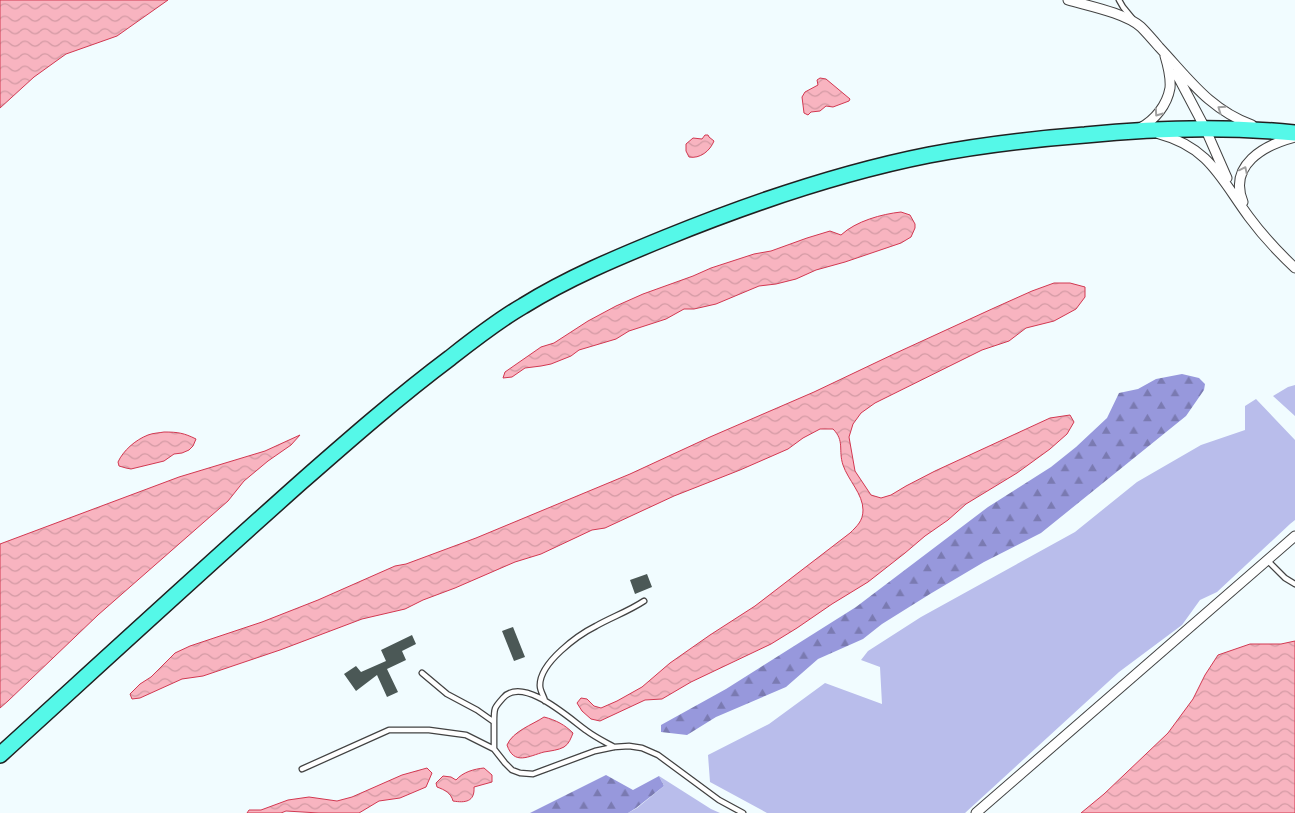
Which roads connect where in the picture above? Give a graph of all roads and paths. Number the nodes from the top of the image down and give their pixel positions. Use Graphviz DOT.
graph roads {
  1 [pos="1068,0"];
  2 [pos="1119,0"];
  3 [pos="1140,26"];
  4 [pos="1165,53"];
  5 [pos="1205,128"];
  6 [pos="1136,130"];
  7 [pos="1264,130"];
  8 [pos="1295,133"];
  9 [pos="1295,137"];
  10 [pos="1233,192"];
  11 [pos="1249,216"];
  12 [pos="1295,268"];
  13 [pos="1295,536"];
  14 [pos="1267,560"];
  15 [pos="1295,584"];
  16 [pos="644,601"];
  17 [pos="422,673"];
  18 [pos="545,700"];
  19 [pos="494,722"];
  20 [pos="614,747"];
  21 [pos="494,749"];
  22 [pos="0,755"];
  23 [pos="302,769"];
  24 [pos="743,813"];
  25 [pos="976,813"];
  1 -- 3 [label="street"];
  2 -- 3 [label="lane"];
  3 -- 4 [label="street"];
  4 -- 5 [label="street"];
  4 -- 6 [label="street, one-way"];
  7 -- 4 [label="street, one-way"];
  5 -- 6 [label="highway"];
  5 -- 7 [label="highway"];
  5 -- 10 [label="street"];
  6 -- 10 [label="street"];
  6 -- 22 [label="highway"];
  7 -- 8 [label="highway"];
  11 -- 9 [label="street, one-way"];
  10 -- 11 [label="street"];
  11 -- 12 [label="street"];
  13 -- 14 [label="street"];
  14 -- 15 [label="lane"];
  14 -- 25 [label="street"];
  16 -- 18 [label="lane"];
  17 -- 19 [label="lane"];
  18 -- 19 [label="lane"];
  18 -- 20 [label="lane"];
  19 -- 21 [label="lane"];
  20 -- 21 [label="lane"];
  20 -- 24 [label="lane"];
  21 -- 23 [label="lane"];
}
